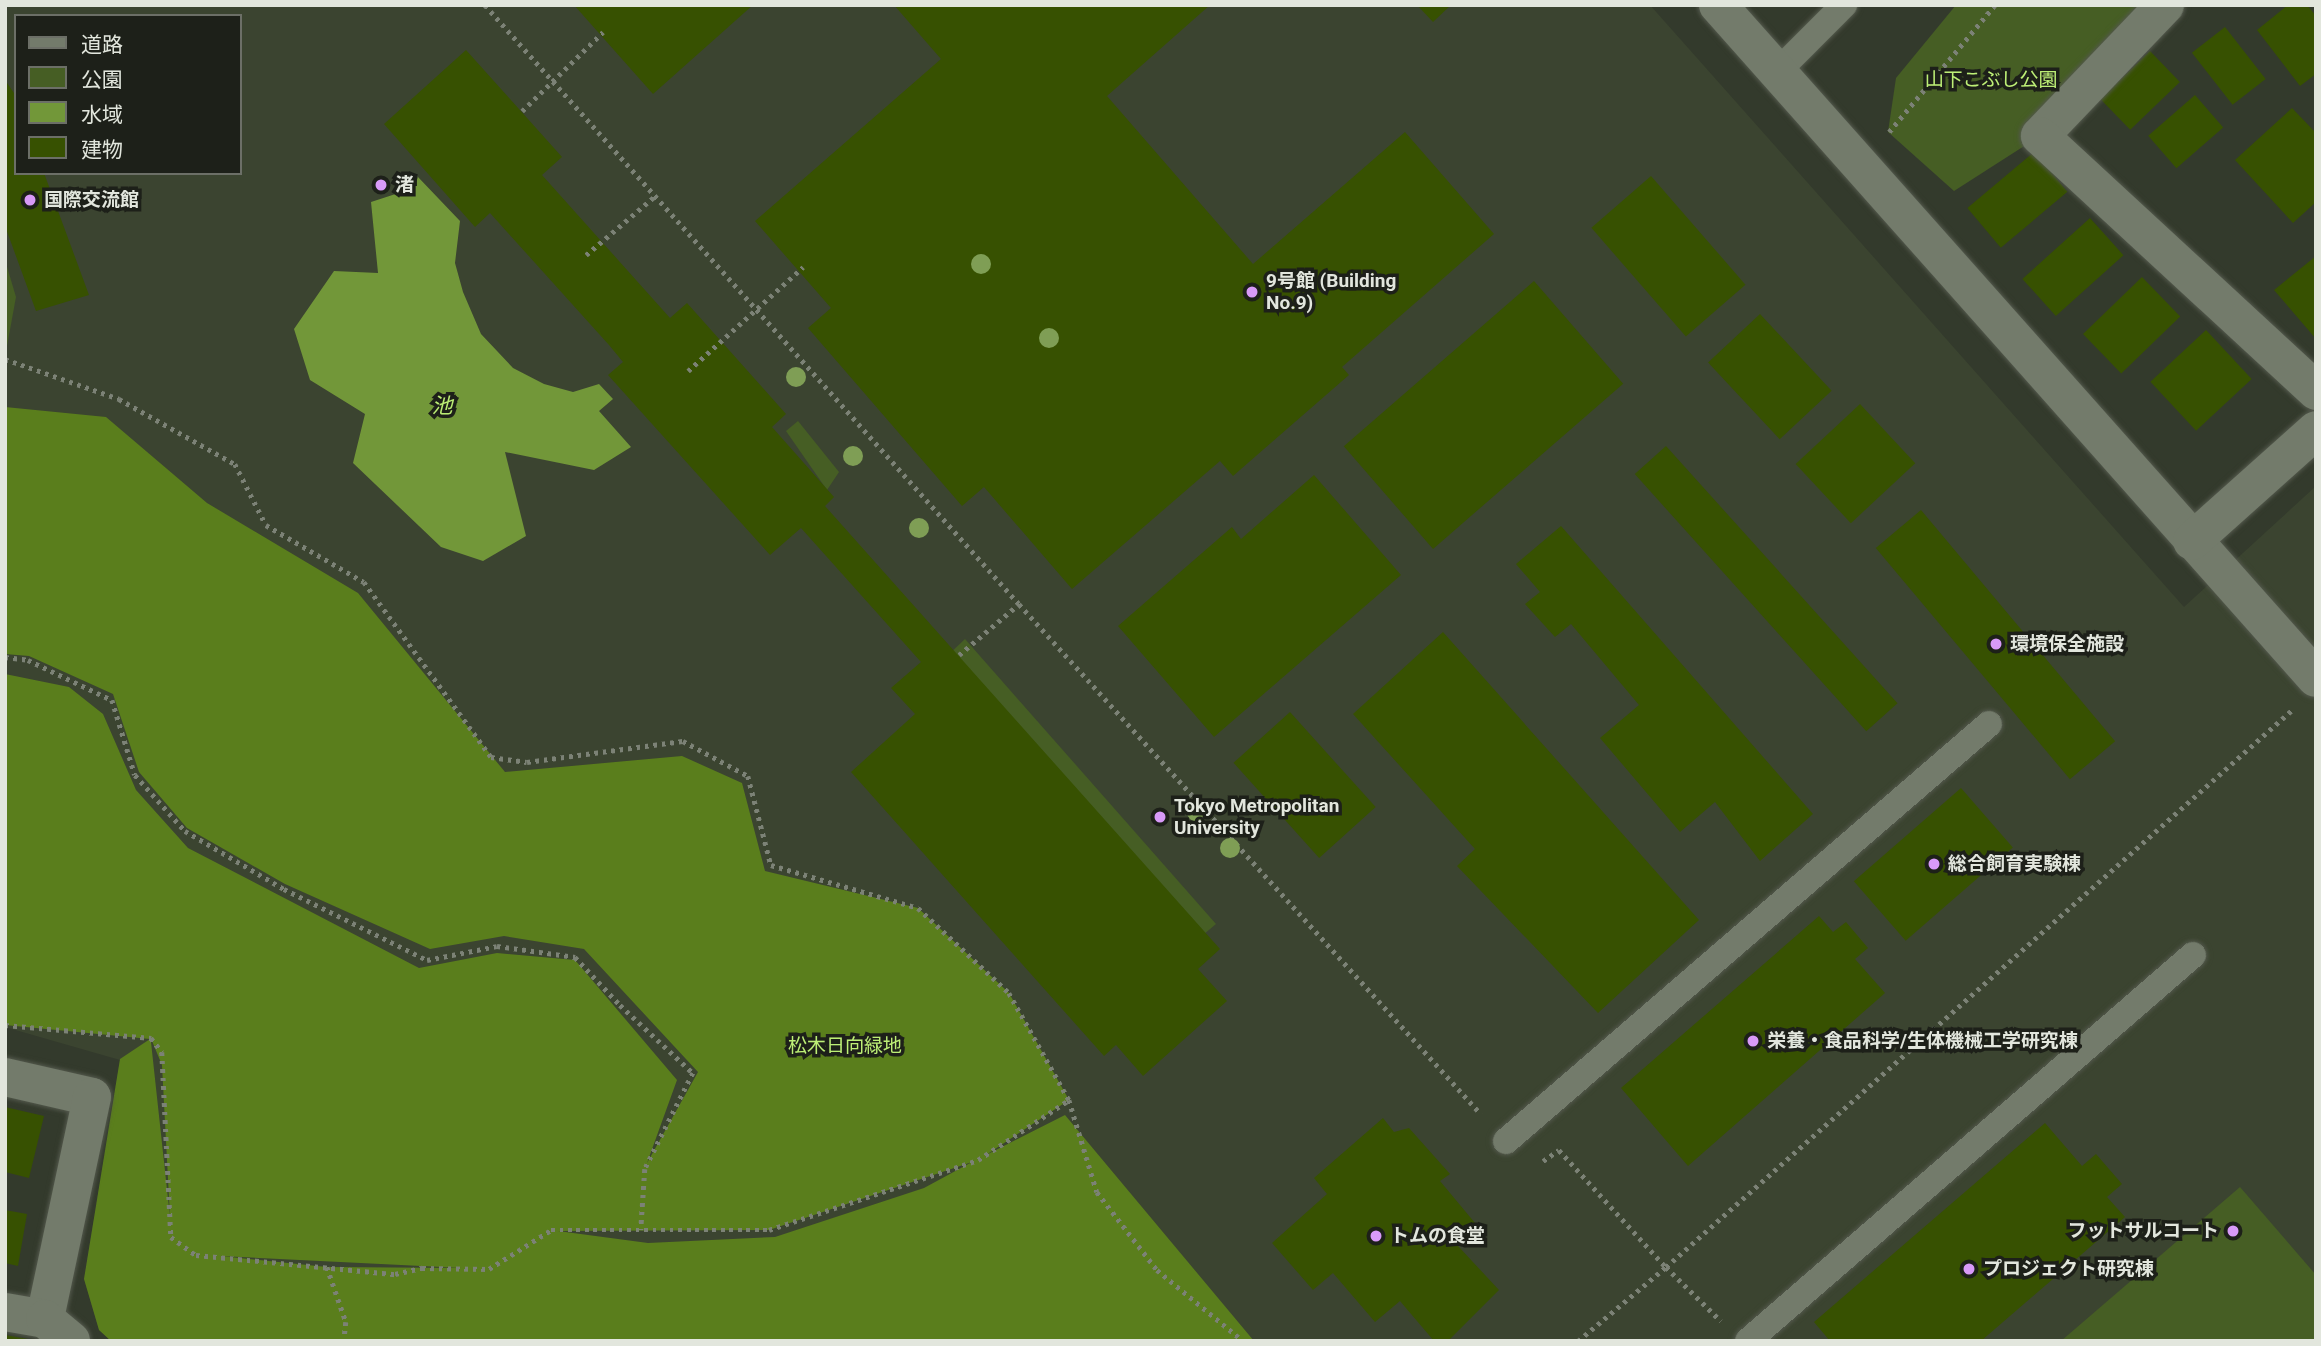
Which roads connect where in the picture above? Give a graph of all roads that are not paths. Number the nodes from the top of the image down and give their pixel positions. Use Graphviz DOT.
graph roads {
  1 [pos="1718,5"];
  2 [pos="1844,5"];
  3 [pos="2165,5"];
  4 [pos="1777,72"];
  5 [pos="2316,391"];
  6 [pos="2316,430"];
  7 [pos="2192,541"];
  8 [pos="2307,692"];
  9 [pos="1989,724"];
  10 [pos="2193,955"];
  11 [pos="5,1077"];
  12 [pos="1506,1141"];
  13 [pos="5,1312"];
  14 [pos="58,1330"];
  15 [pos="1748,1341"];
  1 -- 4 [label="street"];
  2 -- 4 [label="lane"];
  3 -- 5 [label="street"];
  4 -- 7 [label="street"];
  6 -- 7 [label="street"];
  7 -- 8 [label="street"];
  9 -- 12 [label="lane"];
  10 -- 15 [label="lane"];
  11 -- 14 [label="street"];
  13 -- 14 [label="street"];
}
